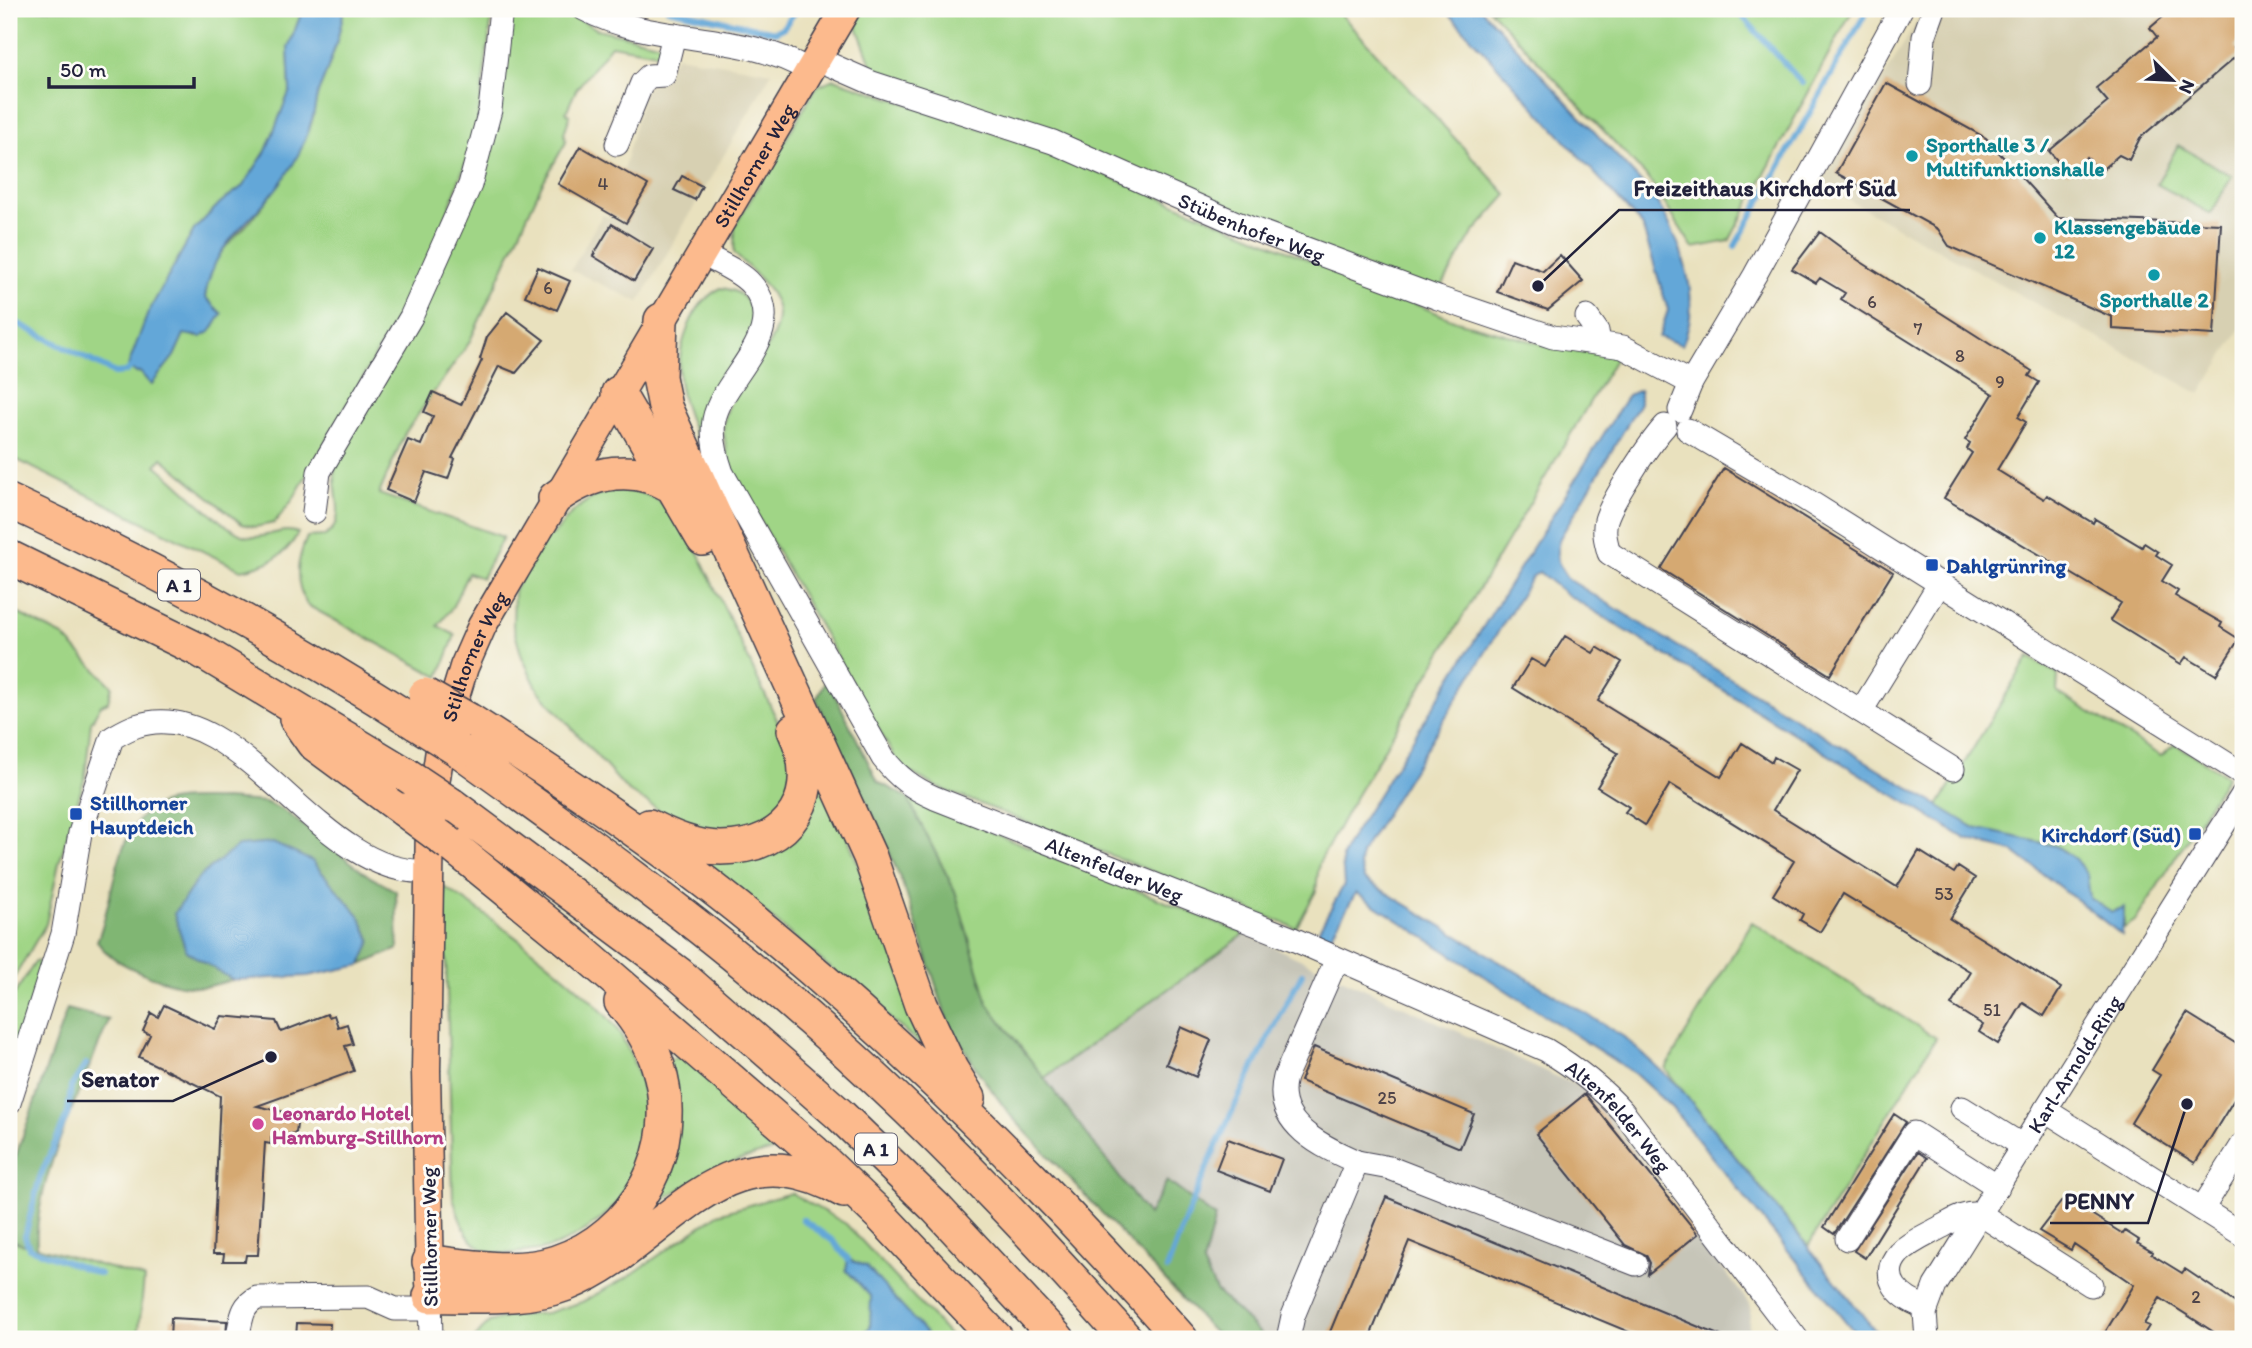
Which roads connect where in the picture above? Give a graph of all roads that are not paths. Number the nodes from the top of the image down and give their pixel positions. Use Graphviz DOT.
graph roads {
  1 [pos="500,9"];
  2 [pos="584,9"];
  3 [pos="632,9"];
  4 [pos="846,9"];
  5 [pos="1901,9"];
  6 [pos="1934,9"];
  7 [pos="644,29"];
  8 [pos="674,35"];
  9 [pos="812,64"];
  10 [pos="1920,84"];
  11 [pos="617,144"];
  12 [pos="701,253"];
  13 [pos="1587,317"];
  14 [pos="661,320"];
  15 [pos="1599,343"];
  16 [pos="1691,383"];
  17 [pos="618,393"];
  18 [pos="665,407"];
  19 [pos="1678,422"];
  20 [pos="675,488"];
  21 [pos="555,498"];
  22 [pos="9,501"];
  23 [pos="314,512"];
  24 [pos="9,556"];
  25 [pos="1940,583"];
  26 [pos="283,699"];
  27 [pos="1861,711"];
  28 [pos="465,736"];
  29 [pos="1953,769"];
  30 [pos="2243,774"];
  31 [pos="2243,794"];
  32 [pos="588,797"];
  33 [pos="427,871"];
  34 [pos="578,948"];
  35 [pos="1337,959"];
  36 [pos="9,1103"];
  37 [pos="1962,1108"];
  38 [pos="2045,1110"];
  39 [pos="993,1136"];
  40 [pos="2243,1144"];
  41 [pos="2023,1146"];
  42 [pos="1357,1162"];
  43 [pos="1998,1187"];
  44 [pos="2202,1209"];
  45 [pos="1980,1214"];
  46 [pos="880,1215"];
  47 [pos="2243,1235"];
  48 [pos="1847,1239"];
  49 [pos="429,1262"];
  50 [pos="1636,1264"];
  51 [pos="2091,1285"];
  52 [pos="430,1303"];
  53 [pos="1926,1307"];
  54 [pos="239,1330"];
  55 [pos="431,1339"];
  56 [pos="997,1339"];
  57 [pos="1058,1339"];
  58 [pos="1126,1339"];
  59 [pos="1181,1339"];
  60 [pos="1288,1339"];
  61 [pos="1797,1339"];
  62 [pos="1927,1339"];
  1 -- 23 [label="street"];
  2 -- 7 [label="street, Stübenhofer Weg"];
  3 -- 7 [label="street"];
  4 -- 9 [label="main road, Stillhorner Weg"];
  5 -- 16 [label="street"];
  6 -- 10 [label="street"];
  7 -- 8 [label="street, Stübenhofer Weg"];
  8 -- 9 [label="street, Stübenhofer Weg"];
  8 -- 11 [label="street"];
  9 -- 12 [label="main road, Stillhorner Weg"];
  9 -- 15 [label="street, Stübenhofer Weg"];
  12 -- 14 [label="main road, Stillhorner Weg"];
  12 -- 35 [label="street, Altenfelder Weg"];
  13 -- 15 [label="street"];
  14 -- 17 [label="main road, Stillhorner Weg"];
  14 -- 18 [label="highway"];
  15 -- 16 [label="street, Stübenhofer Weg"];
  16 -- 19 [label="street"];
  17 -- 18 [label="highway"];
  17 -- 20 [label="highway"];
  17 -- 21 [label="main road, Stillhorner Weg"];
  18 -- 39 [label="highway"];
  19 -- 25 [label="street"];
  19 -- 27 [label="street"];
  20 -- 21 [label="highway"];
  20 -- 32 [label="highway"];
  21 -- 33 [label="main road, Stillhorner Weg"];
  22 -- 28 [label="highway, A 1, bridge"];
  24 -- 26 [label="highway, A 1"];
  25 -- 27 [label="street"];
  25 -- 30 [label="street"];
  26 -- 34 [label="highway, bridge"];
  26 -- 57 [label="highway, A 1, bridge"];
  27 -- 29 [label="street"];
  28 -- 32 [label="highway"];
  28 -- 58 [label="highway, A 1"];
  31 -- 38 [label="street, Karl-Arnold-Ring"];
  32 -- 39 [label="highway"];
  33 -- 36 [label="street"];
  33 -- 49 [label="main road, Stillhorner Weg"];
  34 -- 46 [label="highway"];
  34 -- 49 [label="highway"];
  35 -- 42 [label="street"];
  35 -- 61 [label="street, Altenfelder Weg"];
  37 -- 41 [label="street"];
  38 -- 41 [label="street, Karl-Arnold-Ring"];
  38 -- 44 [label="street"];
  39 -- 59 [label="highway"];
  40 -- 44 [label="street"];
  41 -- 43 [label="street, Karl-Arnold-Ring"];
  42 -- 50 [label="street"];
  42 -- 60 [label="street"];
  43 -- 45 [label="street, Karl-Arnold-Ring"];
  43 -- 48 [label="street"];
  44 -- 47 [label="street"];
  45 -- 51 [label="street"];
  45 -- 53 [label="street, Karl-Arnold-Ring"];
  45 -- 53 [label="street"];
  46 -- 52 [label="highway"];
  46 -- 56 [label="highway"];
  49 -- 52 [label="main road, Stillhorner Weg"];
  52 -- 54 [label="street"];
  52 -- 55 [label="street, Stillhorner Weg"];
  53 -- 62 [label="street, Karl-Arnold-Ring"];
}
